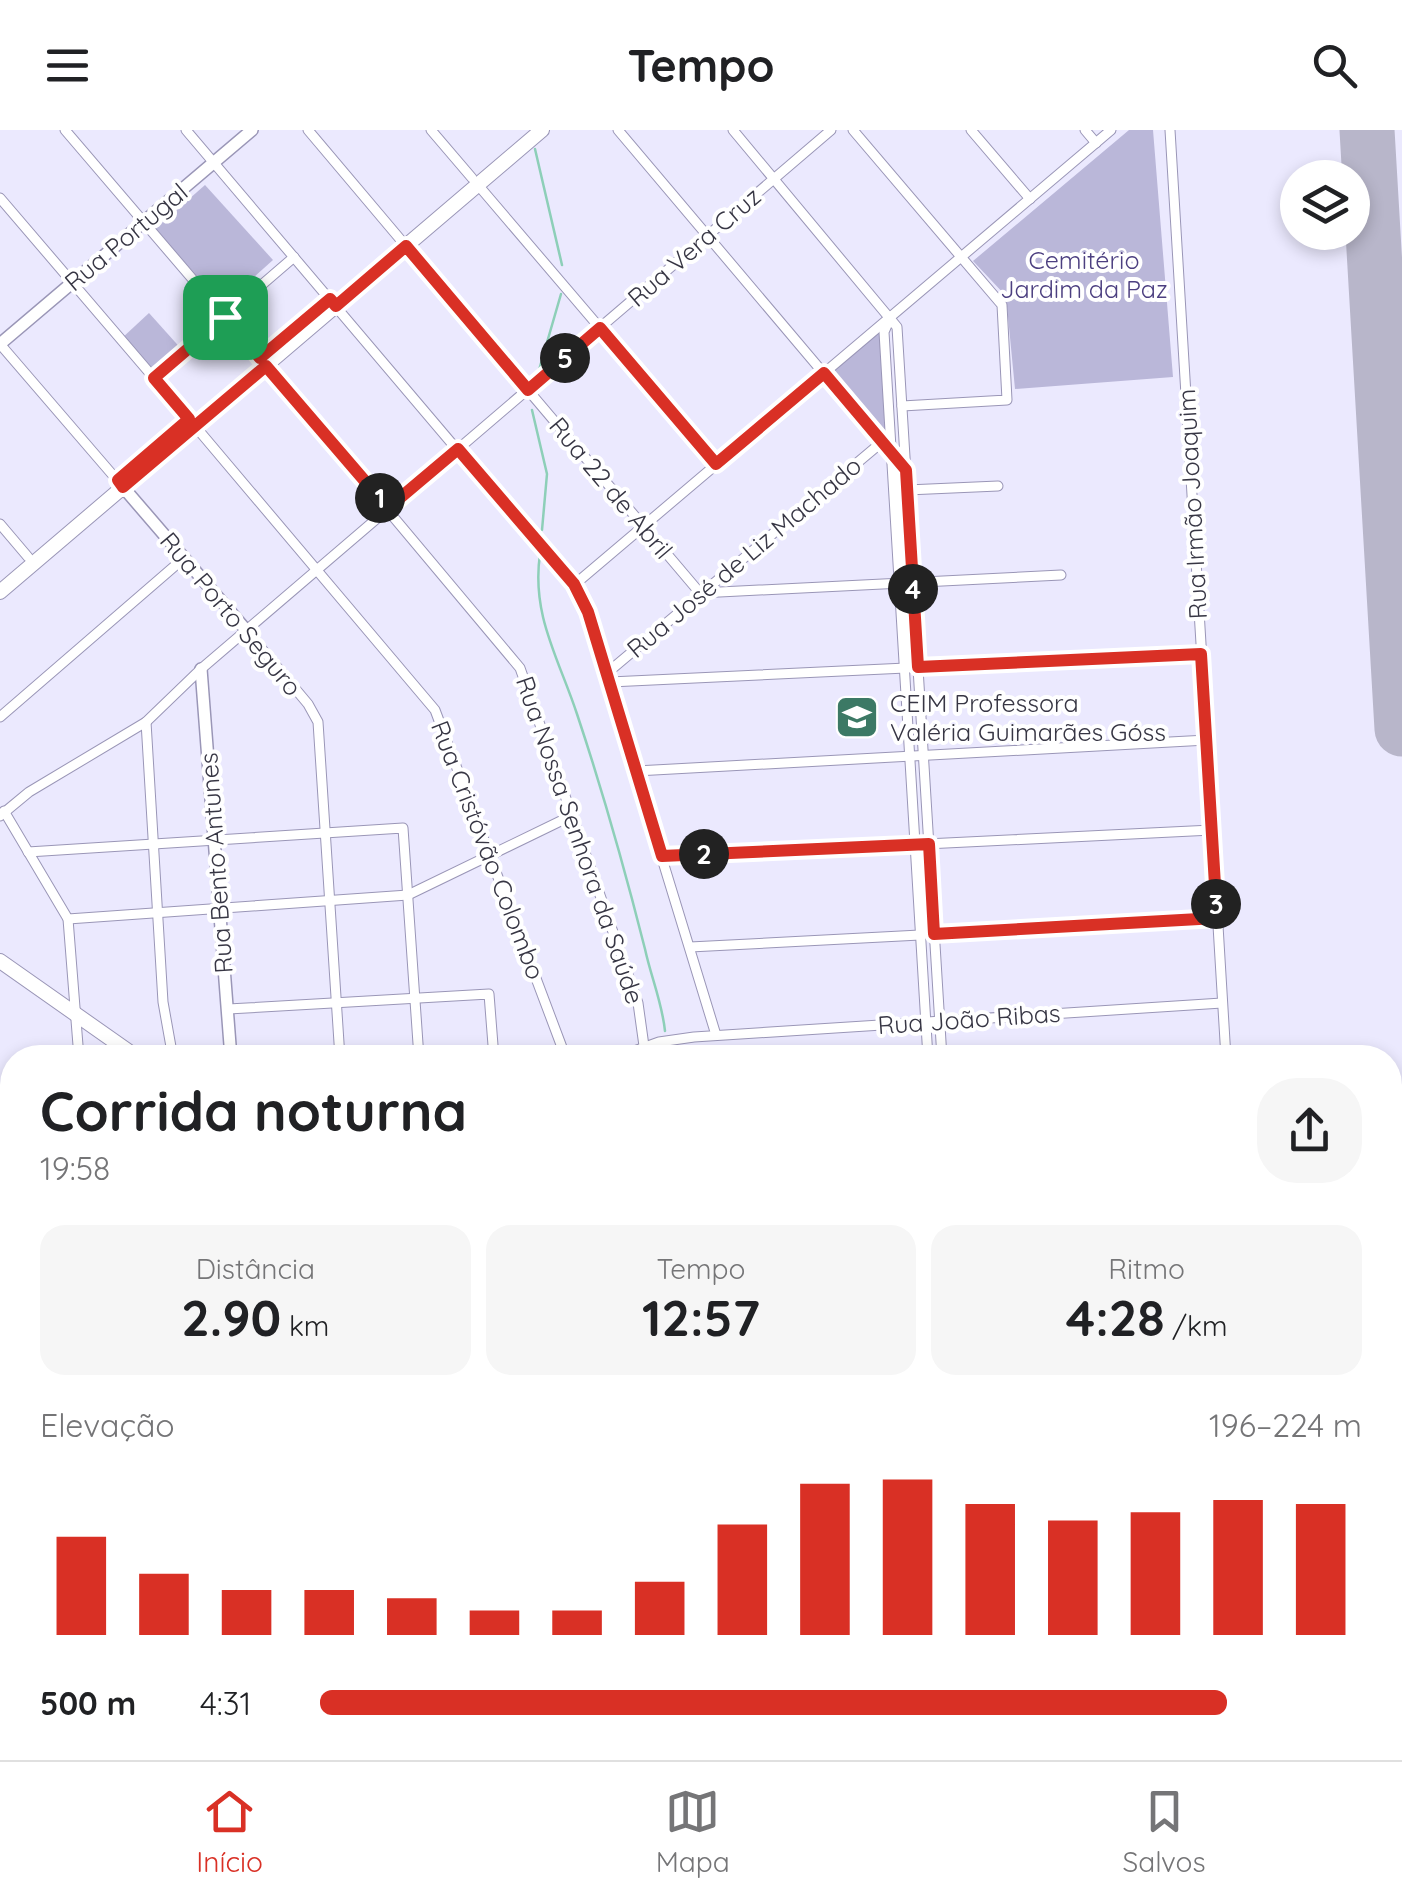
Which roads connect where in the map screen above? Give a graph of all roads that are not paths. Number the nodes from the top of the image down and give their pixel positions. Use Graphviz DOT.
graph roads {
  1 [pos="65,130"];
  2 [pos="186,130"];
  3 [pos="252,130"];
  4 [pos="308,130"];
  5 [pos="431,130"];
  6 [pos="528,130"];
  7 [pos="542,130"];
  8 [pos="618,130"];
  9 [pos="733,130"];
  10 [pos="831,130"];
  11 [pos="853,130"];
  12 [pos="972,130"];
  13 [pos="1085,130"];
  14 [pos="1111,130"];
  15 [pos="1170,130"];
  16 [pos="1096,143"];
  17 [pos="214,162"];
  18 [pos="774,178"];
  19 [pos="475,181"];
  20 [pos="0,198"];
  21 [pos="1030,199"];
  22 [pos="144,222"];
  23 [pos="707,236"];
  24 [pos="403,243"];
  25 [pos="294,257"];
  26 [pos="961,257"];
  27 [pos="72,282"];
  28 [pos="333,302"];
  29 [pos="892,316"];
  30 [pos="225,317"];
  31 [pos="600,328"];
  32 [pos="0,344"];
  33 [pos="263,362"];
  34 [pos="824,373"];
  35 [pos="154,378"];
  36 [pos="528,390"];
  37 [pos="902,406"];
  38 [pos="192,423"];
  39 [pos="882,442"];
  40 [pos="458,449"];
  41 [pos="892,453"];
  42 [pos="716,464"];
  43 [pos="906,470"];
  44 [pos="120,484"];
  45 [pos="998,486"];
  46 [pos="907,490"];
  47 [pos="388,508"];
  48 [pos="0,524"];
  49 [pos="644,526"];
  50 [pos="28,557"];
  51 [pos="184,558"];
  52 [pos="317,569"];
  53 [pos="1061,575"];
  54 [pos="0,581"];
  55 [pos="913,582"];
  56 [pos="899,583"];
  57 [pos="574,584"];
  58 [pos="0,592"];
  59 [pos="700,593"];
  60 [pos="246,630"];
  61 [pos="1201,654"];
  62 [pos="918,667"];
  63 [pos="201,668"];
  64 [pos="904,668"];
  65 [pos="608,678"];
  66 [pos="0,716"];
  67 [pos="146,722"];
  68 [pos="1206,740"];
  69 [pos="923,755"];
  70 [pos="910,756"];
  71 [pos="636,771"];
  72 [pos="2,814"];
  73 [pos="573,816"];
  74 [pos="1212,830"];
  75 [pos="326,833"];
  76 [pos="214,840"];
  77 [pos="153,844"];
  78 [pos="915,844"];
  79 [pos="929,844"];
  80 [pos="28,852"];
  81 [pos="491,854"];
  82 [pos="662,856"];
  83 [pos="408,895"];
  84 [pos="330,901"];
  85 [pos="220,908"];
  86 [pos="158,913"];
  87 [pos="1217,918"];
  88 [pos="68,919"];
  89 [pos="934,934"];
  90 [pos="920,935"];
  91 [pos="690,947"];
  92 [pos="0,961"];
  93 [pos="415,998"];
  94 [pos="336,1003"];
  95 [pos="1222,1003"];
  96 [pos="228,1010"];
  97 [pos="76,1014"];
  98 [pos="940,1021"];
  99 [pos="926,1022"];
  100 [pos="716,1035"];
  101 [pos="79,1045"];
  102 [pos="120,1045"];
  103 [pos="171,1045"];
  104 [pos="231,1045"];
  105 [pos="339,1045"];
  106 [pos="418,1045"];
  107 [pos="493,1045"];
  108 [pos="561,1045"];
  109 [pos="644,1045"];
  110 [pos="651,1045"];
  111 [pos="927,1045"];
  112 [pos="941,1045"];
  113 [pos="1225,1045"];
  1 -- 22 [label="street, Rua Nossa Senhora da Saúde"];
  2 -- 17 [label="street"];
  3 -- 17 [label="street, Rua Portugal"];
  4 -- 24 [label="street, Rua 22 de Abril"];
  5 -- 19 [label="street"];
  6 -- 19 [label="main road"];
  7 -- 19 [label="main road"];
  8 -- 23 [label="street"];
  9 -- 18 [label="street"];
  10 -- 18 [label="street, Rua Vera Cruz"];
  11 -- 26 [label="street"];
  12 -- 21 [label="street"];
  13 -- 16 [label="street"];
  14 -- 16 [label="street"];
  15 -- 61 [label="street, Rua Irmão Joaquim"];
  16 -- 21 [label="street"];
  17 -- 22 [label="street, Rua Portugal"];
  17 -- 25 [label="street"];
  18 -- 23 [label="street, Rua Vera Cruz"];
  18 -- 29 [label="street"];
  19 -- 24 [label="main road"];
  19 -- 31 [label="street"];
  20 -- 27 [label="street, Rua Cristóvão Colombo"];
  21 -- 26 [label="street"];
  22 -- 27 [label="street, Rua Portugal"];
  22 -- 30 [label="street, Rua Nossa Senhora da Saúde"];
  23 -- 31 [label="street, Rua Vera Cruz"];
  23 -- 34 [label="street"];
  24 -- 28 [label="main road"];
  24 -- 36 [label="street, Rua 22 de Abril"];
  25 -- 28 [label="street"];
  25 -- 30 [label="street"];
  26 -- 29 [label="street"];
  26 -- 37 [label="street"];
  27 -- 32 [label="street, Rua Portugal"];
  27 -- 35 [label="street, Rua Cristóvão Colombo"];
  28 -- 33 [label="main road"];
  28 -- 40 [label="street"];
  29 -- 34 [label="street"];
  29 -- 37 [label="street"];
  29 -- 41 [label="street"];
  30 -- 33 [label="street, Rua Nossa Senhora da Saúde"];
  30 -- 35 [label="street"];
  31 -- 36 [label="street, Rua Vera Cruz"];
  31 -- 42 [label="street"];
  32 -- 44 [label="street, Rua Porto Seguro"];
  33 -- 38 [label="main road"];
  33 -- 47 [label="street, Rua Nossa Senhora da Saúde"];
  34 -- 39 [label="street"];
  34 -- 42 [label="street"];
  35 -- 38 [label="street, Rua Cristóvão Colombo"];
  36 -- 40 [label="street, Rua Vera Cruz"];
  36 -- 49 [label="street, Rua 22 de Abril"];
  37 -- 43 [label="street"];
  38 -- 44 [label="main road"];
  38 -- 52 [label="street, Rua Cristóvão Colombo"];
  39 -- 41 [label="street"];
  39 -- 59 [label="street, Rua José de Liz Machado"];
  40 -- 47 [label="street, Rua Vera Cruz"];
  40 -- 57 [label="street"];
  41 -- 43 [label="street"];
  41 -- 56 [label="street"];
  42 -- 49 [label="street"];
  43 -- 46 [label="street"];
  44 -- 50 [label="main road"];
  44 -- 51 [label="street, Rua Porto Seguro"];
  44 -- 58 [label="main road"];
  45 -- 46 [label="street"];
  46 -- 55 [label="street"];
  47 -- 52 [label="street, Rua Vera Cruz"];
  47 -- 73 [label="street, Rua Nossa Senhora da Saúde"];
  48 -- 50 [label="street"];
  49 -- 57 [label="street"];
  49 -- 59 [label="street, Rua 22 de Abril"];
  50 -- 54 [label="main road"];
  51 -- 60 [label="street, Rua Porto Seguro"];
  51 -- 66 [label="street"];
  52 -- 60 [label="street, Rua Vera Cruz"];
  52 -- 81 [label="street, Rua Cristóvão Colombo"];
  53 -- 55 [label="street"];
  55 -- 56 [label="street"];
  55 -- 62 [label="street"];
  56 -- 59 [label="street"];
  56 -- 64 [label="street"];
  57 -- 65 [label="street"];
  59 -- 65 [label="street, Rua José de Liz Machado"];
  60 -- 63 [label="street, Rua Vera Cruz"];
  60 -- 75 [label="street, Rua Porto Seguro"];
  61 -- 62 [label="street"];
  61 -- 68 [label="street, Rua Irmão Joaquim"];
  62 -- 64 [label="street"];
  62 -- 69 [label="street"];
  63 -- 67 [label="street, Rua Vera Cruz"];
  63 -- 76 [label="street, Rua Bento Antunes"];
  64 -- 65 [label="street"];
  64 -- 70 [label="street"];
  65 -- 71 [label="street"];
  67 -- 72 [label="street, Rua Vera Cruz"];
  67 -- 77 [label="street"];
  68 -- 69 [label="street"];
  68 -- 74 [label="street, Rua Irmão Joaquim"];
  69 -- 70 [label="street"];
  69 -- 79 [label="street"];
  70 -- 71 [label="street"];
  70 -- 78 [label="street"];
  71 -- 82 [label="street"];
  72 -- 80 [label="street"];
  73 -- 81 [label="street"];
  73 -- 109 [label="street, Rua Nossa Senhora da Saúde"];
  74 -- 79 [label="street"];
  74 -- 87 [label="street, Rua Irmão Joaquim"];
  75 -- 76 [label="street"];
  75 -- 83 [label="street"];
  75 -- 84 [label="street, Rua Porto Seguro"];
  76 -- 77 [label="street"];
  76 -- 85 [label="street, Rua Bento Antunes"];
  77 -- 80 [label="street"];
  77 -- 86 [label="street"];
  78 -- 79 [label="street"];
  78 -- 82 [label="street"];
  78 -- 90 [label="street"];
  79 -- 89 [label="street"];
  80 -- 88 [label="street"];
  81 -- 83 [label="street"];
  81 -- 108 [label="street, Rua Cristóvão Colombo"];
  82 -- 91 [label="street"];
  83 -- 84 [label="street"];
  83 -- 93 [label="street"];
  84 -- 85 [label="street"];
  84 -- 94 [label="street, Rua Porto Seguro"];
  85 -- 86 [label="street"];
  85 -- 96 [label="street, Rua Bento Antunes"];
  86 -- 88 [label="street"];
  86 -- 103 [label="street"];
  87 -- 89 [label="street"];
  87 -- 95 [label="street, Rua Irmão Joaquim"];
  88 -- 97 [label="street"];
  89 -- 98 [label="street"];
  90 -- 91 [label="street"];
  90 -- 99 [label="street"];
  91 -- 100 [label="street"];
  92 -- 97 [label="main road"];
  93 -- 94 [label="street"];
  93 -- 106 [label="street"];
  93 -- 107 [label="street"];
  94 -- 96 [label="street"];
  94 -- 105 [label="street, Rua Porto Seguro"];
  95 -- 98 [label="street, Rua João Ribas"];
  95 -- 113 [label="street, Rua Irmão Joaquim"];
  96 -- 104 [label="street, Rua Bento Antunes"];
  97 -- 101 [label="street"];
  97 -- 102 [label="main road"];
  98 -- 99 [label="street, Rua João Ribas"];
  98 -- 112 [label="street"];
  99 -- 100 [label="street, Rua João Ribas"];
  99 -- 111 [label="street"];
  100 -- 110 [label="street, Rua João Ribas"];
}
